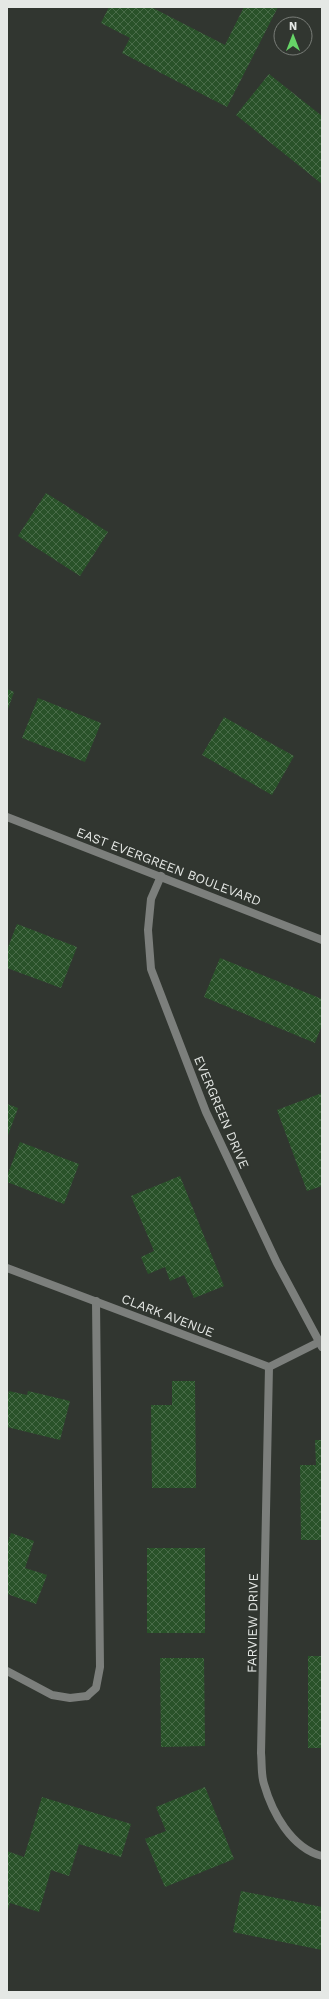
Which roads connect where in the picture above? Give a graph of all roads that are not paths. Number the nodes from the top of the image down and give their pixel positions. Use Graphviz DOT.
graph roads {
  1 [pos="7,817"];
  2 [pos="161,876"];
  3 [pos="322,940"];
  4 [pos="7,1268"];
  5 [pos="96,1301"];
  6 [pos="320,1344"];
  7 [pos="269,1366"];
  8 [pos="7,1671"];
  9 [pos="322,1856"];
  1 -- 2 [label="street, EAST EVERGREEN BOULEVARD"];
  2 -- 3 [label="street, EAST EVERGREEN BOULEVARD"];
  2 -- 6 [label="street, EVERGREEN DRIVE"];
  4 -- 5 [label="street, CLARK AVENUE"];
  5 -- 7 [label="street, CLARK AVENUE"];
  5 -- 8 [label="street"];
  6 -- 7 [label="street"];
  7 -- 9 [label="street, FARVIEW DRIVE"];
}
